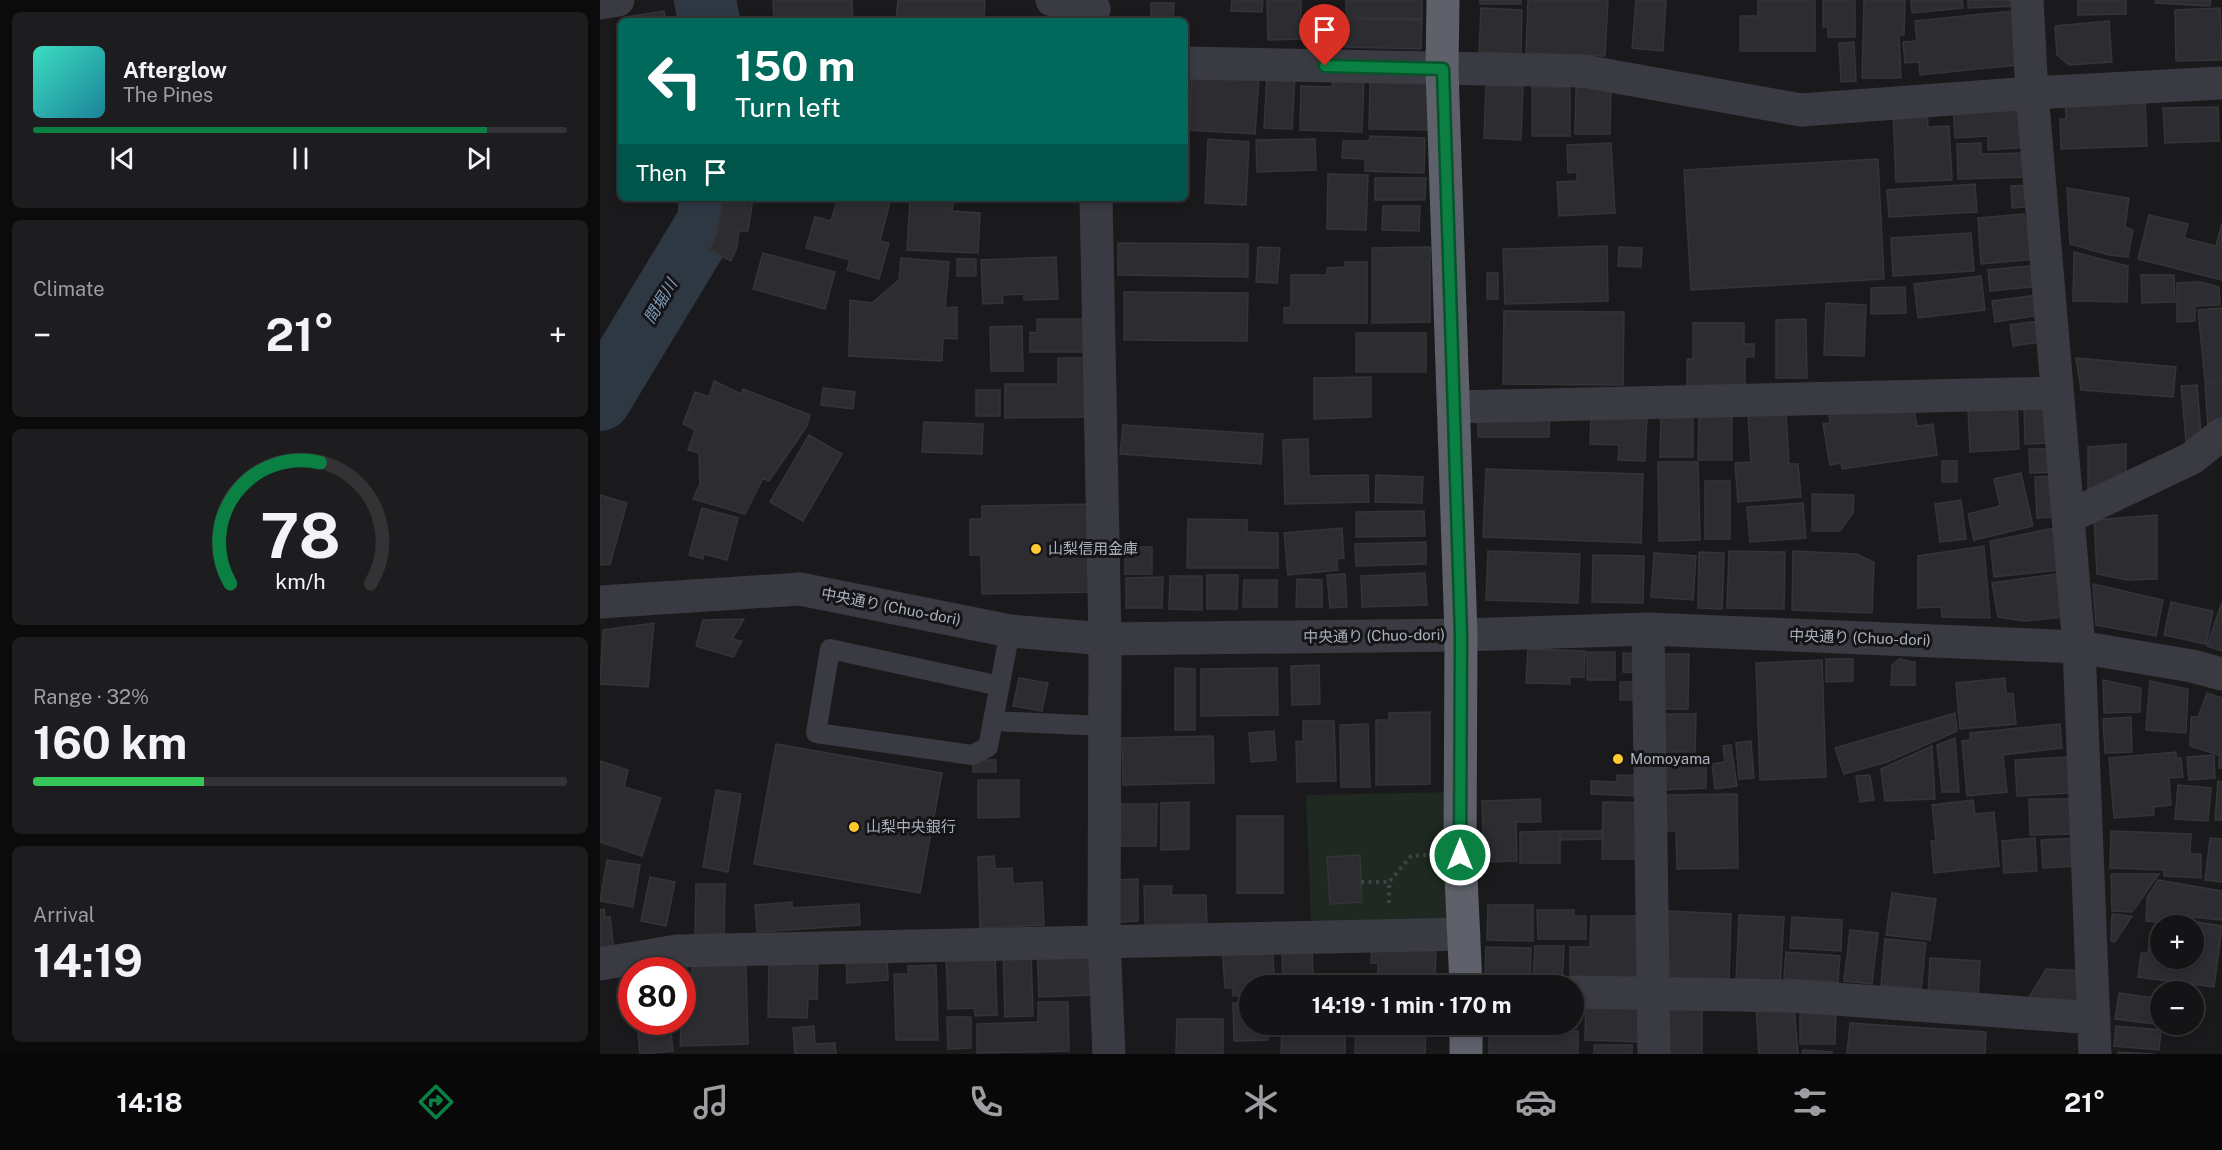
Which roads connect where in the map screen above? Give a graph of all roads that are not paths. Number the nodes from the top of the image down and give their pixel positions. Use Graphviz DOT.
graph roads {
  1 [pos="618,0"];
  2 [pos="1052,0"];
  3 [pos="1443,0"];
  4 [pos="2027,0"];
  5 [pos="600,3"];
  6 [pos="1094,10"];
  7 [pos="1188,63"];
  8 [pos="1443,69"];
  9 [pos="2222,83"];
  10 [pos="2032,93"];
  11 [pos="1096,201"];
  12 [pos="2057,393"];
  13 [pos="1455,407"];
  14 [pos="2222,434"];
  15 [pos="2068,518"];
  16 [pos="600,602"];
  17 [pos="1648,629"];
  18 [pos="1010,631"];
  19 [pos="1461,635"];
  20 [pos="1104,639"];
  21 [pos="2079,647"];
  22 [pos="2222,674"];
  23 [pos="1000,686"];
  24 [pos="993,721"];
  25 [pos="1103,726"];
  26 [pos="1464,934"];
  27 [pos="1104,941"];
  28 [pos="600,964"];
  29 [pos="1466,975"];
  30 [pos="1584,992"];
  31 [pos="1654,993"];
  32 [pos="2094,1018"];
  33 [pos="1466,1035"];
  34 [pos="1109,1054"];
  35 [pos="1466,1054"];
  36 [pos="1654,1054"];
  37 [pos="2095,1054"];
  1 -- 5 [label="street"];
  2 -- 6 [label="street"];
  3 -- 8 [label="highway"];
  4 -- 10 [label="street"];
  7 -- 8 [label="street"];
  8 -- 10 [label="street"];
  8 -- 13 [label="highway"];
  9 -- 10 [label="street"];
  10 -- 12 [label="street"];
  11 -- 20 [label="street"];
  12 -- 13 [label="street"];
  12 -- 15 [label="street"];
  13 -- 19 [label="highway"];
  14 -- 15 [label="street"];
  15 -- 21 [label="street"];
  16 -- 18 [label="street, 中央通り (Chuo-dori)"];
  17 -- 19 [label="street, 中央通り (Chuo-dori)"];
  17 -- 21 [label="street, 中央通り (Chuo-dori)"];
  17 -- 31 [label="street"];
  18 -- 20 [label="street, 中央通り (Chuo-dori)"];
  18 -- 23 [label="lane"];
  19 -- 20 [label="street, 中央通り (Chuo-dori)"];
  19 -- 26 [label="highway"];
  20 -- 25 [label="street"];
  21 -- 22 [label="street, 中央通り (Chuo-dori)"];
  21 -- 32 [label="street"];
  23 -- 24 [label="lane"];
  23 -- 24 [label="lane"];
  24 -- 25 [label="lane"];
  25 -- 27 [label="street"];
  26 -- 27 [label="street"];
  26 -- 29 [label="highway"];
  27 -- 28 [label="street"];
  27 -- 34 [label="street"];
  30 -- 31 [label="street"];
  31 -- 32 [label="street"];
  31 -- 36 [label="street"];
  32 -- 37 [label="street"];
  33 -- 35 [label="highway"];
}
